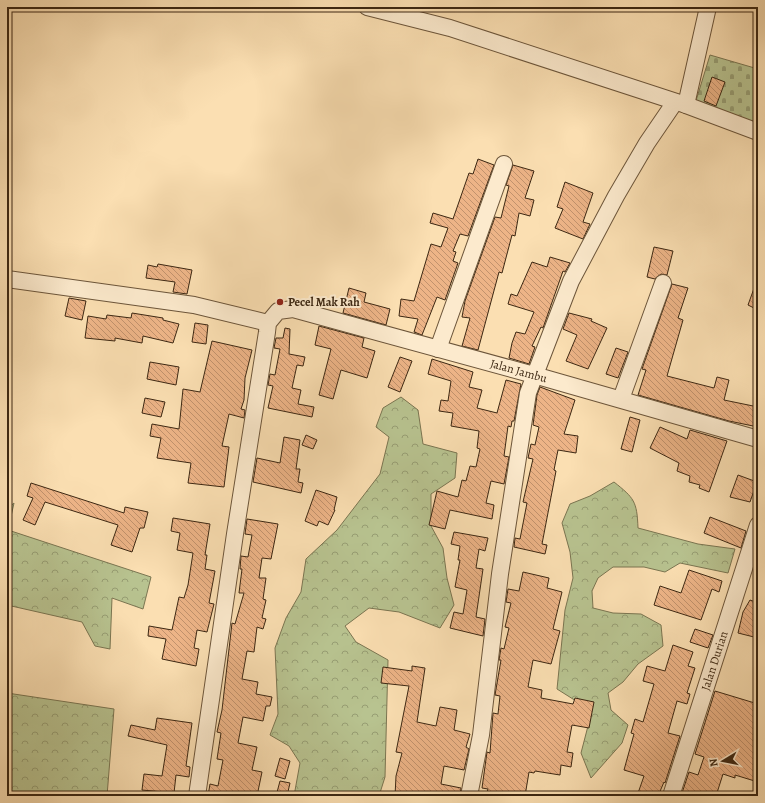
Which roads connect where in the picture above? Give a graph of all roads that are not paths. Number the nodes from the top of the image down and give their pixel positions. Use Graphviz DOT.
graph roads {
  1 [pos="367,7"];
  2 [pos="708,7"];
  3 [pos="681,104"];
  4 [pos="758,132"];
  5 [pos="504,164"];
  6 [pos="7,279"];
  7 [pos="663,283"];
  8 [pos="273,317"];
  9 [pos="438,349"];
  10 [pos="534,375"];
  11 [pos="621,399"];
  12 [pos="758,439"];
  13 [pos="758,524"];
  14 [pos="197,796"];
  15 [pos="469,796"];
  16 [pos="671,796"];
  1 -- 3 [label="street"];
  2 -- 3 [label="street"];
  3 -- 4 [label="street"];
  3 -- 10 [label="street"];
  5 -- 9 [label="street"];
  6 -- 8 [label="street, Jalan Jambu"];
  7 -- 11 [label="street"];
  8 -- 9 [label="street, Jalan Jambu"];
  8 -- 14 [label="street"];
  9 -- 10 [label="street, Jalan Jambu"];
  10 -- 11 [label="street, Jalan Jambu"];
  10 -- 15 [label="street"];
  11 -- 12 [label="street, Jalan Jambu"];
  13 -- 16 [label="street, Jalan Durian"];
}
